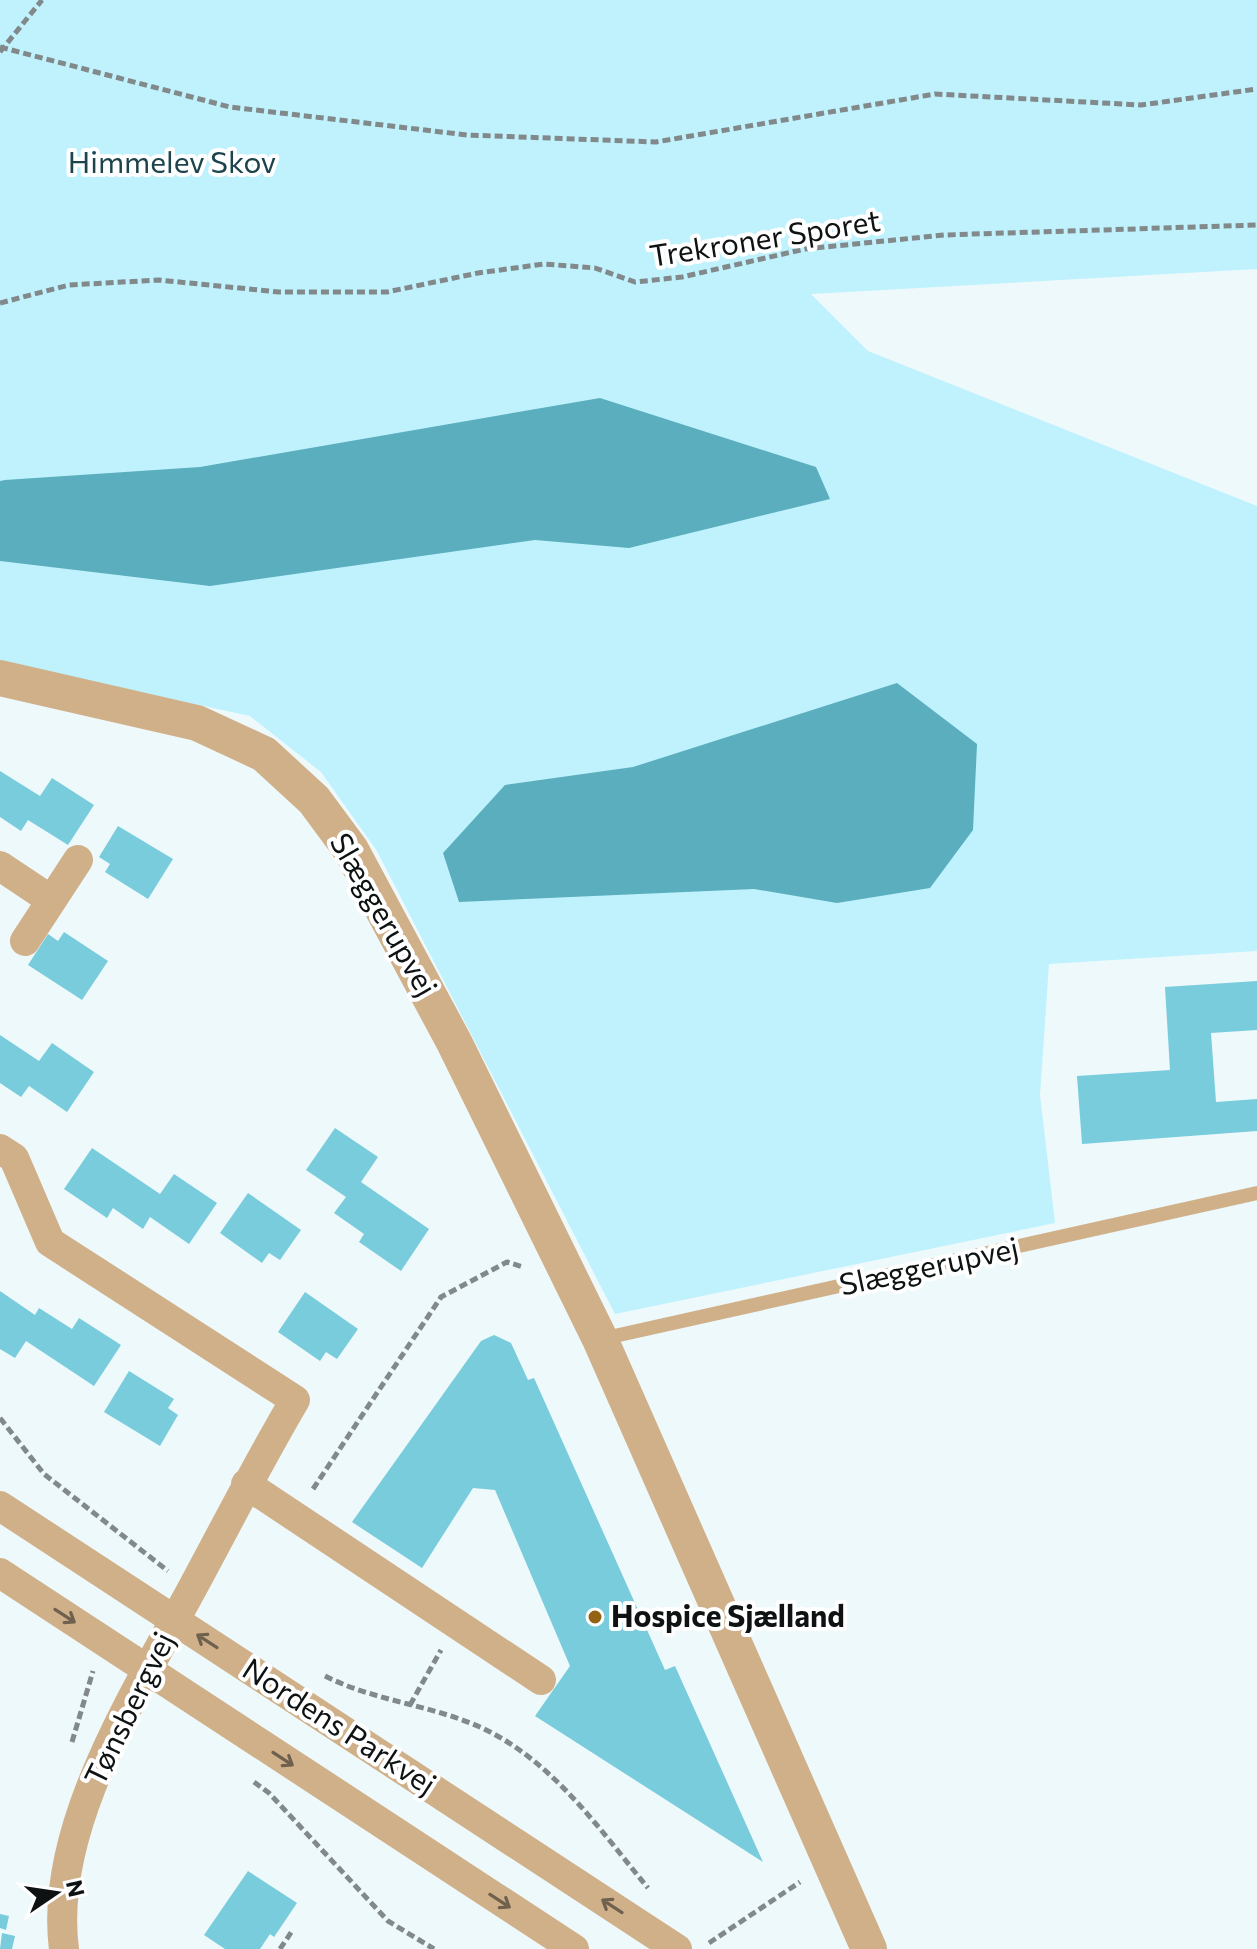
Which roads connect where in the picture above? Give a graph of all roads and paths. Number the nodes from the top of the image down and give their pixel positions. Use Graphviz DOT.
graph roads {
  1 [pos="42,0"];
  2 [pos="1,49"];
  3 [pos="1257,89"];
  4 [pos="1257,225"];
  5 [pos="0,303"];
  6 [pos="0,678"];
  7 [pos="78,860"];
  8 [pos="0,866"];
  9 [pos="51,900"];
  10 [pos="25,941"];
  11 [pos="0,1149"];
  12 [pos="1257,1193"];
  13 [pos="538,1271"];
  14 [pos="600,1339"];
  15 [pos="0,1418"];
  16 [pos="246,1484"];
  17 [pos="0,1506"];
  18 [pos="294,1516"];
  19 [pos="0,1573"];
  20 [pos="191,1590"];
  21 [pos="173,1619"];
  22 [pos="456,1624"];
  23 [pos="82,1662"];
  24 [pos="148,1670"];
  25 [pos="318,1672"];
  26 [pos="541,1680"];
  27 [pos="135,1697"];
  28 [pos="410,1705"];
  29 [pos="243,1775"];
  30 [pos="831,1862"];
  31 [pos="659,1897"];
  32 [pos="292,1931"];
  33 [pos="689,1940"];
  34 [pos="64,1949"];
  35 [pos="280,1949"];
  36 [pos="434,1949"];
  37 [pos="574,1949"];
  38 [pos="869,1949"];
  1 -- 2 [label="path"];
  2 -- 3 [label="path"];
  4 -- 5 [label="path, Trekroner Sporet"];
  6 -- 14 [label="street, Slæggerupvej"];
  7 -- 9 [label="street"];
  8 -- 9 [label="street"];
  9 -- 10 [label="street"];
  11 -- 16 [label="street, Tønsbergvej"];
  12 -- 14 [label="lane, Slæggerupvej"];
  13 -- 18 [label="path"];
  14 -- 30 [label="street, Slæggerupvej"];
  15 -- 20 [label="path"];
  16 -- 18 [label="street"];
  16 -- 20 [label="street, Tønsbergvej"];
  17 -- 21 [label="street, Nordens Parkvej"];
  18 -- 22 [label="street"];
  19 -- 24 [label="street, Nordens Parkvej, one-way"];
  20 -- 21 [label="street, Tønsbergvej"];
  21 -- 24 [label="street, Tønsbergvej"];
  33 -- 21 [label="street, Nordens Parkvej, one-way"];
  22 -- 26 [label="street"];
  22 -- 28 [label="path"];
  23 -- 27 [label="path"];
  24 -- 27 [label="street, Tønsbergvej"];
  24 -- 37 [label="street, Nordens Parkvej, one-way"];
  25 -- 28 [label="path"];
  27 -- 34 [label="street, Tønsbergvej"];
  28 -- 31 [label="path"];
  29 -- 36 [label="path"];
  30 -- 33 [label="path"];
  30 -- 38 [label="street, Slæggerupvej"];
  32 -- 35 [label="path"];
}
